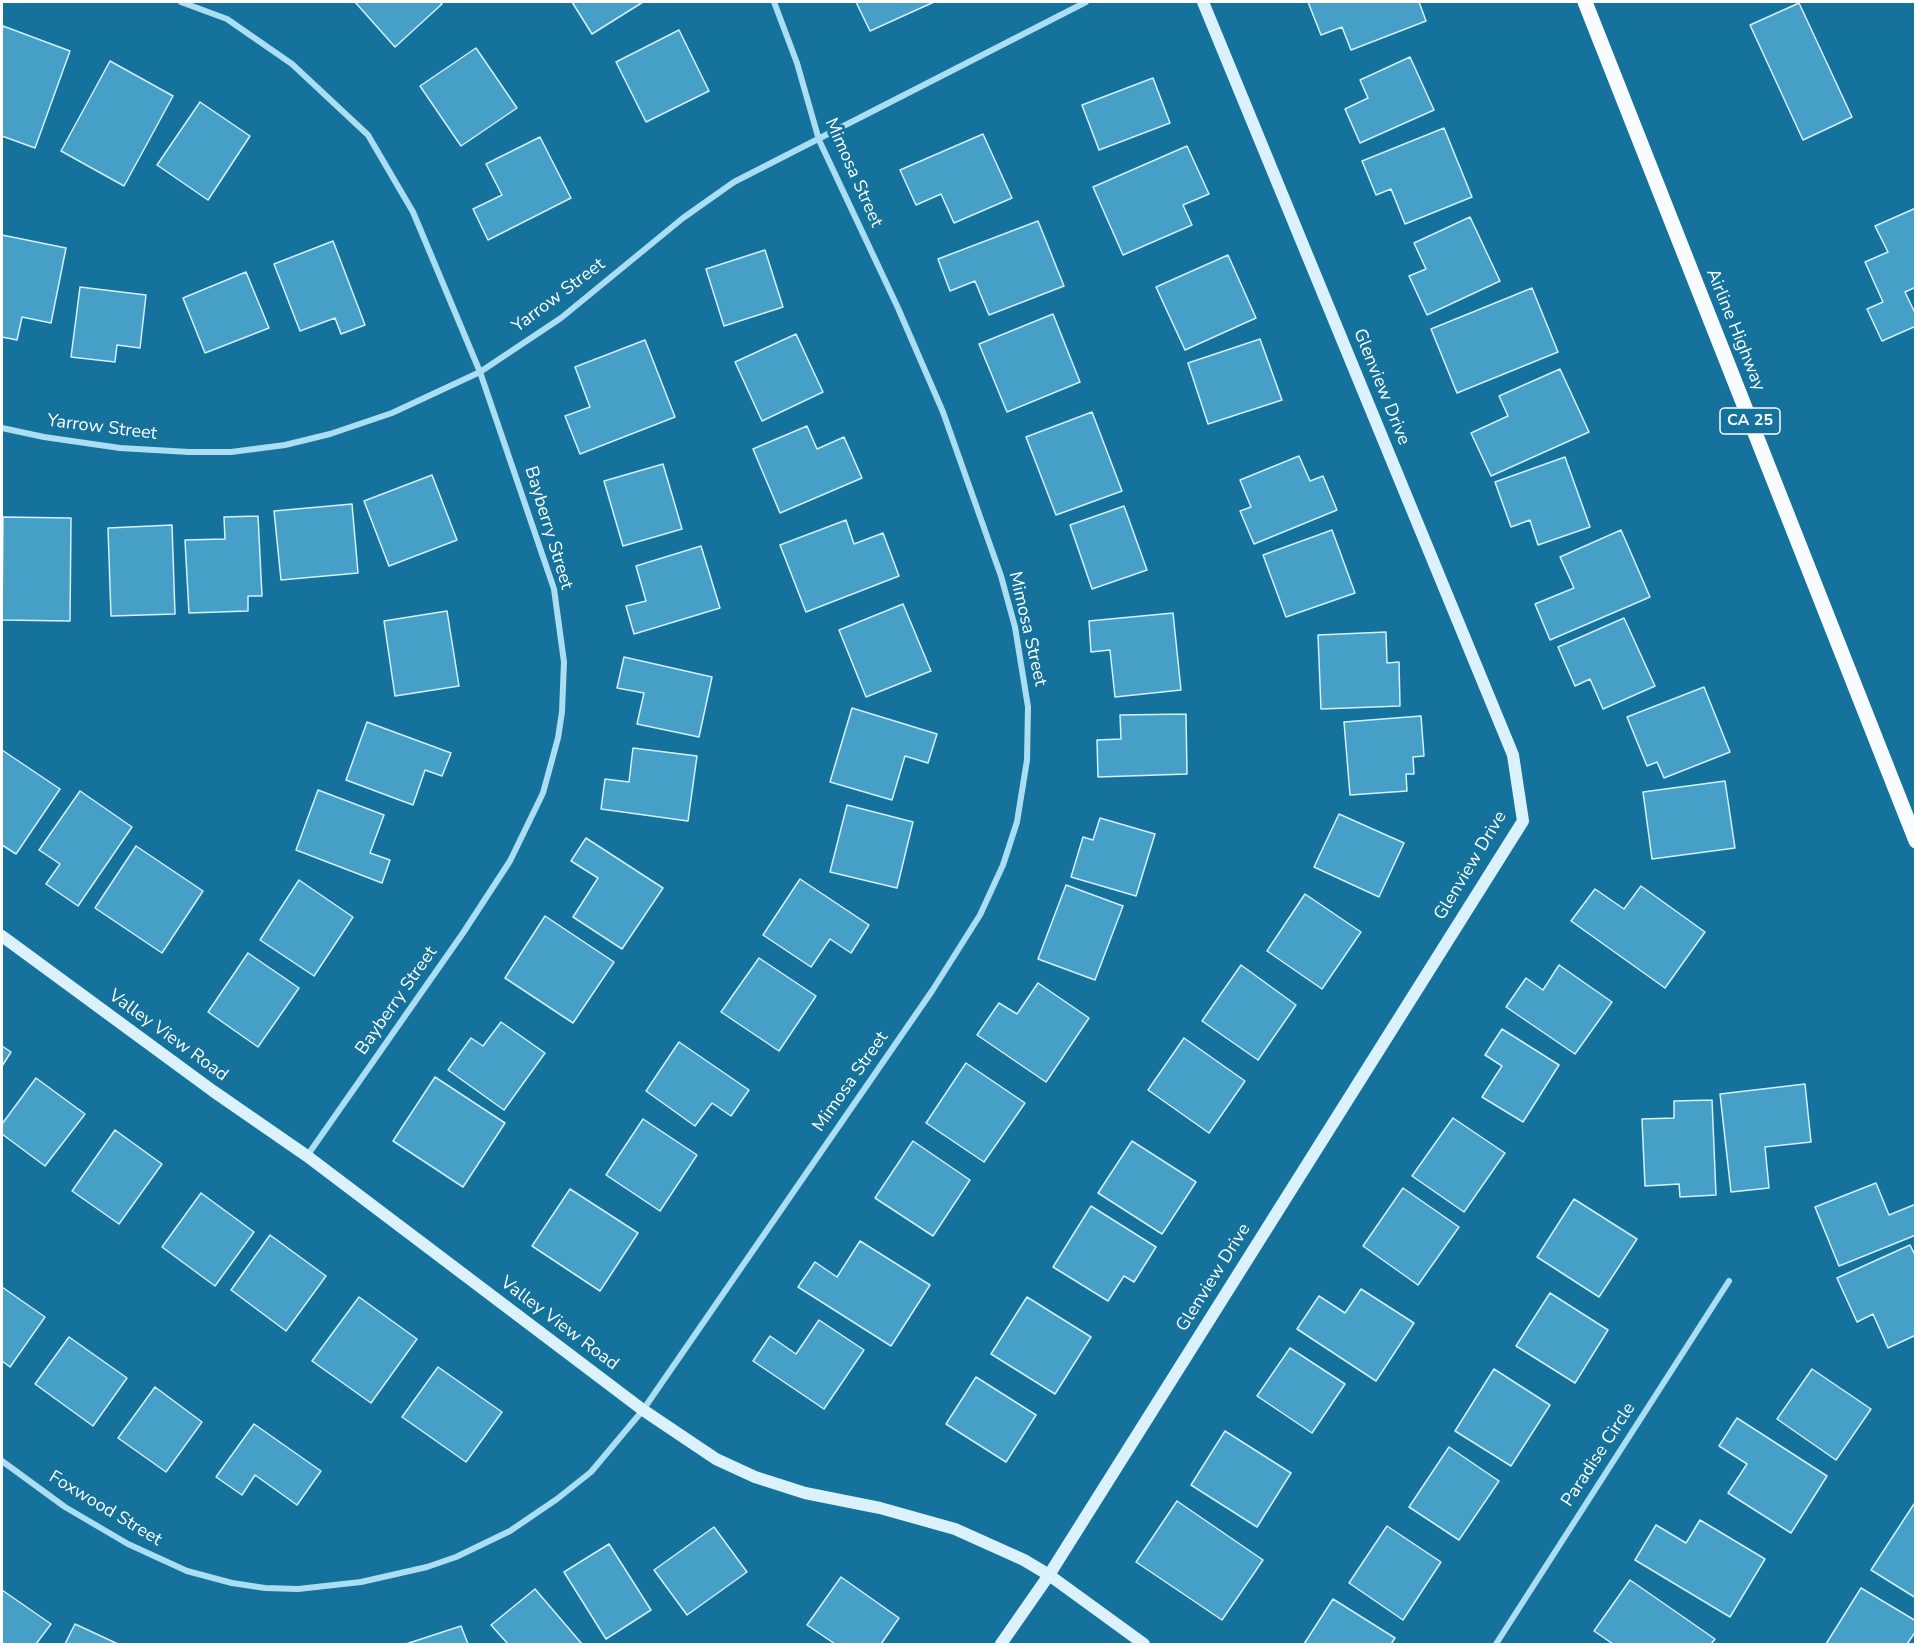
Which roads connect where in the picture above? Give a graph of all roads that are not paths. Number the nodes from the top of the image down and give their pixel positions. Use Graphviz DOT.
graph roads {
  1 [pos="181,2"];
  2 [pos="774,2"];
  3 [pos="1086,2"];
  4 [pos="1203,2"];
  5 [pos="1585,2"];
  6 [pos="819,140"];
  7 [pos="480,372"];
  8 [pos="2,428"];
  9 [pos="1916,841"];
  10 [pos="2,936"];
  11 [pos="307,1156"];
  12 [pos="1729,1281"];
  13 [pos="643,1410"];
  14 [pos="2,1461"];
  15 [pos="1049,1575"];
  16 [pos="1001,1644"];
  17 [pos="1144,1644"];
  18 [pos="1496,1644"];
  1 -- 7 [label="street, Bayberry Street"];
  2 -- 6 [label="street, Mimosa Street"];
  3 -- 6 [label="street, Yarrow Street"];
  4 -- 15 [label="street, Glenview Drive"];
  5 -- 9 [label="main road, Airline Highway / CA 25"];
  6 -- 7 [label="street, Yarrow Street"];
  6 -- 13 [label="street, Mimosa Street"];
  7 -- 8 [label="street, Yarrow Street"];
  7 -- 11 [label="street, Bayberry Street"];
  10 -- 11 [label="street, Valley View Road"];
  11 -- 13 [label="street, Valley View Road"];
  12 -- 18 [label="street, Paradise Circle"];
  13 -- 14 [label="street, Foxwood Street"];
  13 -- 15 [label="street, Valley View Road"];
  15 -- 16 [label="street, Glenview Drive"];
  15 -- 17 [label="street, Valley View Road"];
}
